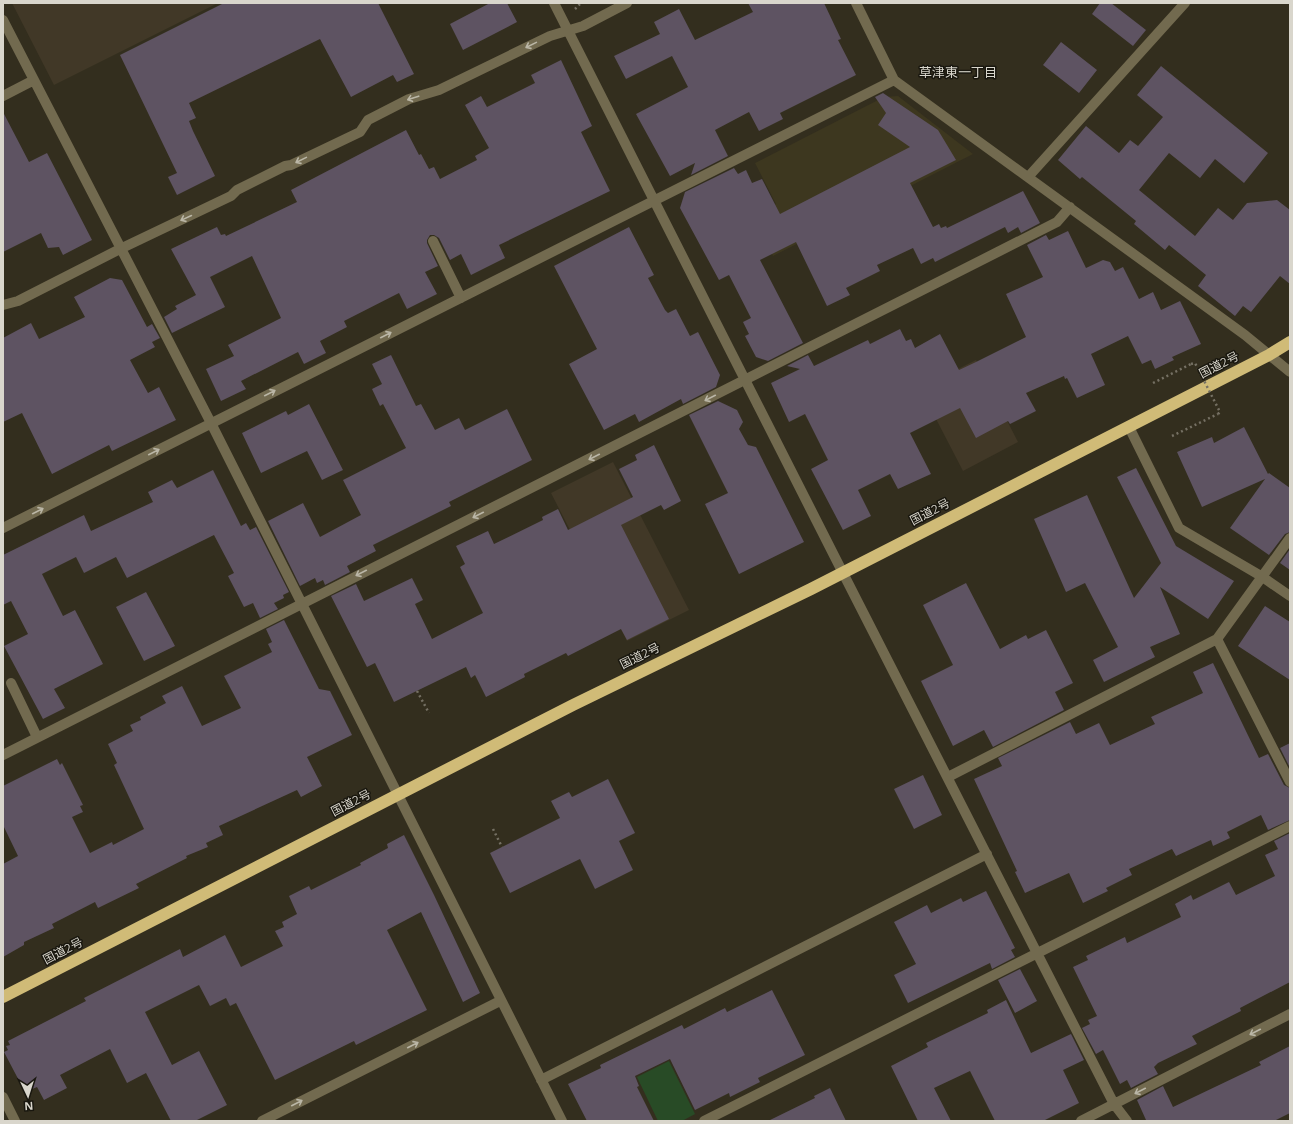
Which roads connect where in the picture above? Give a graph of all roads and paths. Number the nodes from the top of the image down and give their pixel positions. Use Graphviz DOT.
graph roads {
  1 [pos="554,3"];
  2 [pos="581,3"];
  3 [pos="627,3"];
  4 [pos="856,3"];
  5 [pos="1185,3"];
  6 [pos="575,9"];
  7 [pos="3,20"];
  8 [pos="568,31"];
  9 [pos="34,80"];
  10 [pos="894,80"];
  11 [pos="3,96"];
  12 [pos="1029,176"];
  13 [pos="654,201"];
  14 [pos="1070,207"];
  15 [pos="432,241"];
  16 [pos="120,249"];
  17 [pos="461,298"];
  18 [pos="3,305"];
  19 [pos="1290,342"];
  20 [pos="1269,355"];
  21 [pos="1290,372"];
  22 [pos="745,381"];
  23 [pos="1153,383"];
  24 [pos="211,423"];
  25 [pos="1129,427"];
  26 [pos="1172,436"];
  27 [pos="3,528"];
  28 [pos="1290,538"];
  29 [pos="842,572"];
  30 [pos="1261,576"];
  31 [pos="1290,596"];
  32 [pos="301,604"];
  33 [pos="1217,639"];
  34 [pos="11,683"];
  35 [pos="417,691"];
  36 [pos="429,713"];
  37 [pos="37,737"];
  38 [pos="3,755"];
  39 [pos="948,777"];
  40 [pos="1290,782"];
  41 [pos="398,795"];
  42 [pos="1290,826"];
  43 [pos="493,829"];
  44 [pos="502,847"];
  45 [pos="987,854"];
  46 [pos="1036,952"];
  47 [pos="3,997"];
  48 [pos="500,1001"];
  49 [pos="1290,1014"];
  50 [pos="541,1080"];
  51 [pos="3,1097"];
  52 [pos="1114,1104"];
  53 [pos="15,1121"];
  54 [pos="262,1121"];
  55 [pos="562,1121"];
  56 [pos="704,1121"];
  57 [pos="1081,1121"];
  58 [pos="1127,1121"];
  1 -- 8 [label="street"];
  2 -- 6 [label="path"];
  3 -- 8 [label="street"];
  4 -- 10 [label="street"];
  5 -- 12 [label="street"];
  7 -- 9 [label="street"];
  8 -- 13 [label="street"];
  8 -- 16 [label="street, one-way"];
  9 -- 11 [label="street"];
  9 -- 16 [label="street"];
  10 -- 12 [label="street"];
  10 -- 13 [label="street"];
  12 -- 14 [label="street"];
  13 -- 17 [label="street"];
  13 -- 22 [label="street"];
  14 -- 20 [label="street"];
  14 -- 22 [label="street"];
  15 -- 17 [label="street"];
  16 -- 18 [label="street"];
  16 -- 24 [label="street"];
  24 -- 17 [label="street, one-way"];
  19 -- 20 [label="highway, 国道2号"];
  20 -- 21 [label="street"];
  20 -- 25 [label="highway, 国道2号"];
  22 -- 29 [label="street"];
  22 -- 32 [label="street, one-way"];
  23 -- 26 [label="path, bridge"];
  27 -- 24 [label="street, one-way"];
  24 -- 32 [label="street"];
  25 -- 29 [label="highway, 国道2号"];
  25 -- 30 [label="street"];
  28 -- 30 [label="street"];
  29 -- 39 [label="street"];
  29 -- 41 [label="highway, 国道2号"];
  30 -- 31 [label="street"];
  30 -- 33 [label="street"];
  32 -- 37 [label="street"];
  32 -- 41 [label="street"];
  33 -- 39 [label="street"];
  33 -- 40 [label="street"];
  34 -- 37 [label="street"];
  35 -- 36 [label="path"];
  37 -- 38 [label="street"];
  39 -- 45 [label="street"];
  41 -- 47 [label="highway, 国道2号"];
  41 -- 48 [label="street"];
  42 -- 46 [label="street"];
  43 -- 44 [label="path"];
  45 -- 46 [label="street"];
  45 -- 50 [label="street"];
  46 -- 52 [label="street"];
  46 -- 56 [label="street"];
  48 -- 50 [label="street"];
  54 -- 48 [label="street, one-way"];
  49 -- 52 [label="street, one-way"];
  50 -- 55 [label="street"];
  51 -- 53 [label="street"];
  52 -- 57 [label="street"];
  52 -- 58 [label="street"];
}
